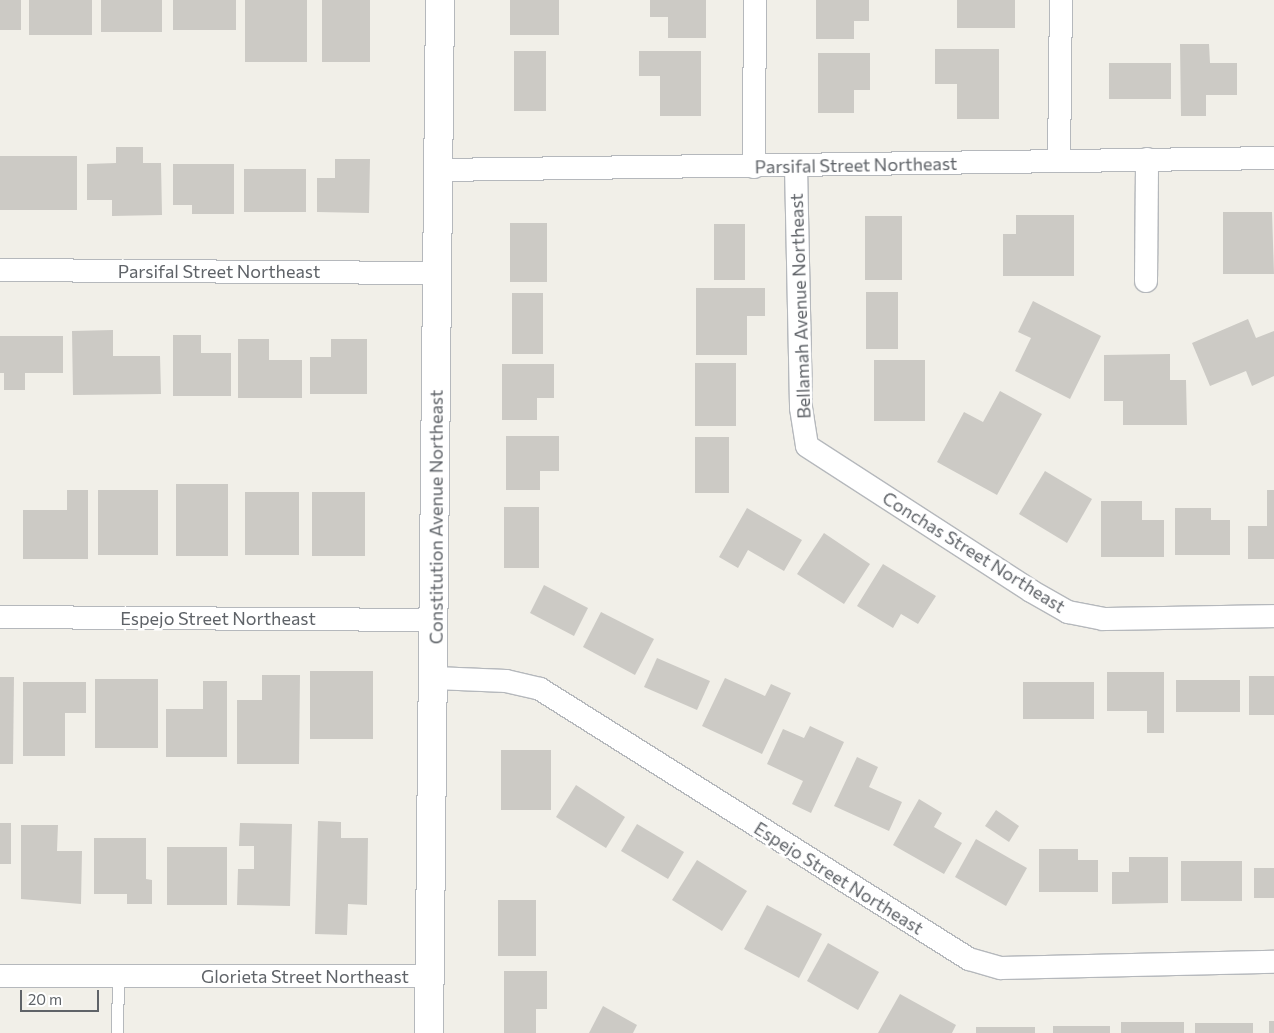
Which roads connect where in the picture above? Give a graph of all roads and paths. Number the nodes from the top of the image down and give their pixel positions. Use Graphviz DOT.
graph roads {
  1 [pos="440,0"];
  2 [pos="755,0"];
  3 [pos="1061,0"];
  4 [pos="1274,158"];
  5 [pos="1147,160"];
  6 [pos="1059,161"];
  7 [pos="796,166"];
  8 [pos="754,167"];
  9 [pos="438,170"];
  10 [pos="0,270"];
  11 [pos="438,273"];
  12 [pos="1146,281"];
  13 [pos="807,446"];
  14 [pos="1274,616"];
  15 [pos="0,617"];
  16 [pos="436,620"];
  17 [pos="435,678"];
  18 [pos="1274,962"];
  19 [pos="0,976"];
  20 [pos="118,976"];
  21 [pos="430,976"];
  22 [pos="117,1033"];
  23 [pos="429,1033"];
  1 -- 9 [label="street, Constitution Avenue Northeast"];
  2 -- 8 [label="street"];
  3 -- 6 [label="street"];
  4 -- 5 [label="street, Parsifal Street Northeast"];
  5 -- 6 [label="street, Parsifal Street Northeast"];
  5 -- 12 [label="street"];
  6 -- 7 [label="street, Parsifal Street Northeast"];
  7 -- 8 [label="street, Parsifal Street Northeast"];
  7 -- 13 [label="street, Bellamah Avenue Northeast"];
  8 -- 9 [label="street, Parsifal Street Northeast"];
  9 -- 11 [label="street, Constitution Avenue Northeast"];
  10 -- 11 [label="street, Parsifal Street Northeast"];
  11 -- 16 [label="street, Constitution Avenue Northeast"];
  13 -- 14 [label="street, Conchas Street Northeast"];
  15 -- 16 [label="street, Espejo Street Northeast"];
  16 -- 17 [label="street, Constitution Avenue Northeast"];
  17 -- 18 [label="street, Espejo Street Northeast"];
  17 -- 21 [label="street, Constitution Avenue Northeast"];
  19 -- 20 [label="street, Glorieta Street Northeast"];
  20 -- 21 [label="street, Glorieta Street Northeast"];
  20 -- 22 [label="lane"];
  21 -- 23 [label="street, Constitution Avenue Northeast"];
}
